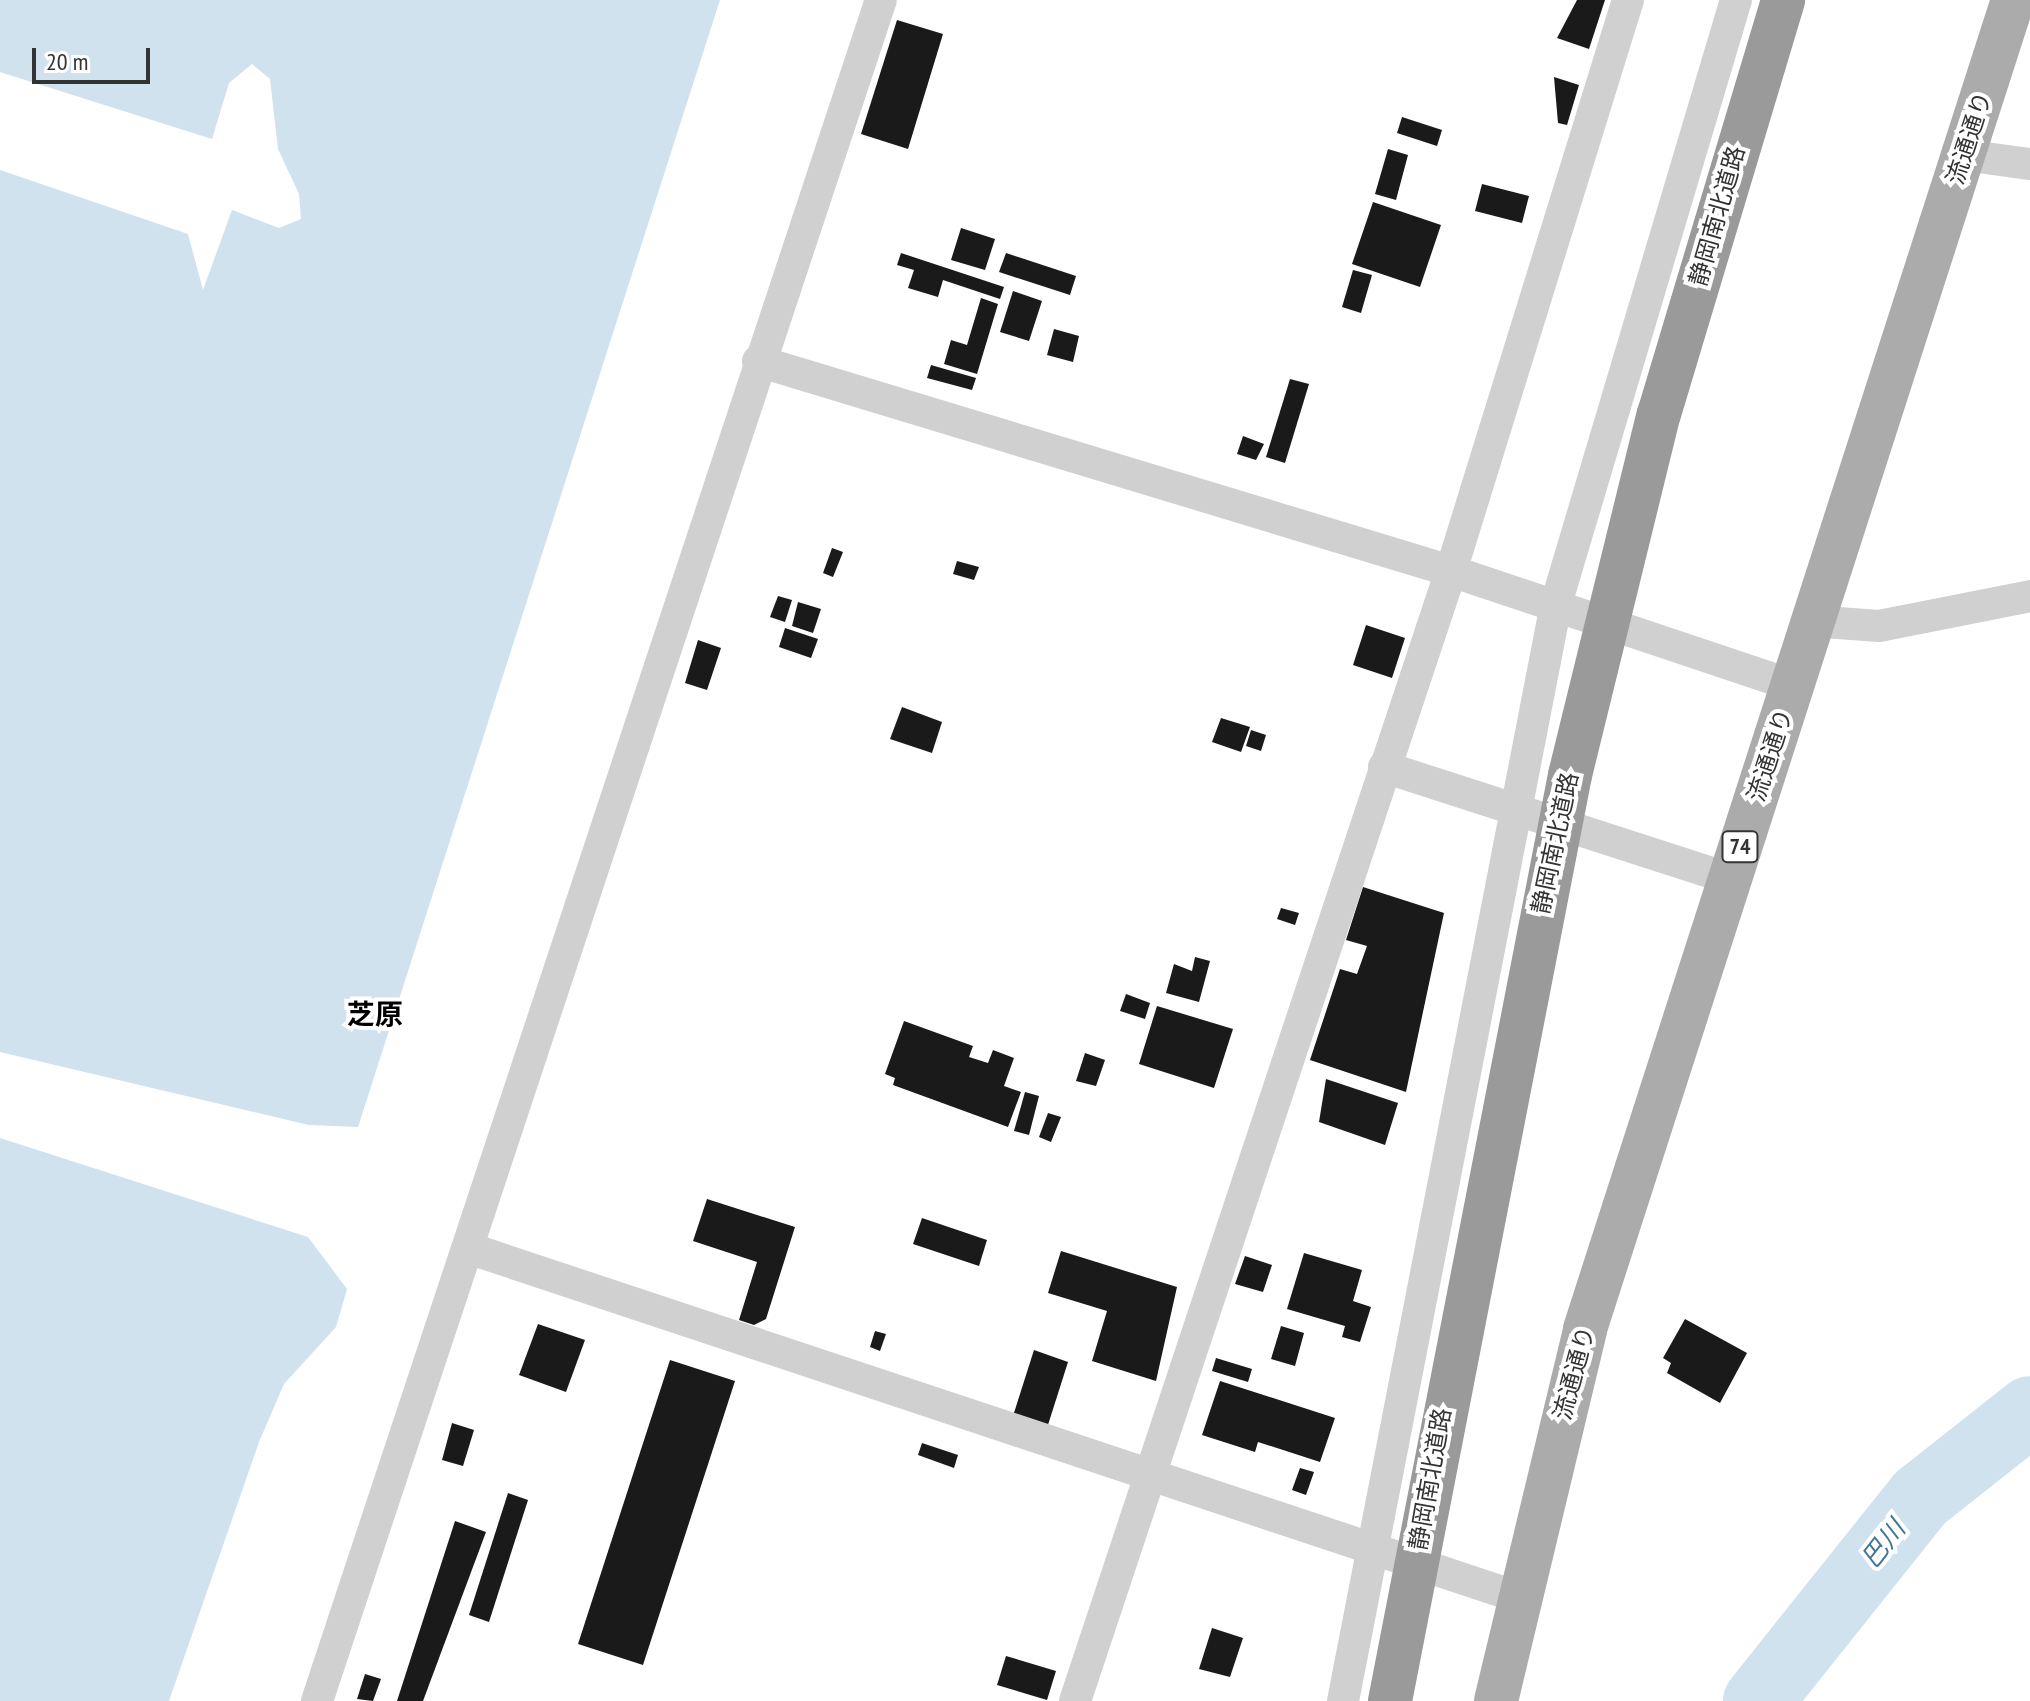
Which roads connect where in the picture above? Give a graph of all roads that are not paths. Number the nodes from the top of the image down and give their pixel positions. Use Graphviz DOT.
graph roads {
  1 [pos="881,0"];
  2 [pos="1628,0"];
  3 [pos="1736,0"];
  4 [pos="1761,0"];
  5 [pos="1783,0"];
  6 [pos="2013,0"];
  7 [pos="1964,155"];
  8 [pos="2030,163"];
  9 [pos="758,361"];
  10 [pos="1451,571"];
  11 [pos="2030,596"];
  12 [pos="1556,604"];
  13 [pos="1811,621"];
  14 [pos="1792,685"];
  15 [pos="1384,767"];
  16 [pos="1514,807"];
  17 [pos="1730,879"];
  18 [pos="468,1248"];
  19 [pos="1145,1477"];
  20 [pos="1372,1551"];
  21 [pos="1518,1597"];
  22 [pos="317,1701"];
  23 [pos="1075,1701"];
  24 [pos="1343,1701"];
  25 [pos="1370,1701"];
  26 [pos="1390,1701"];
  27 [pos="1496,1701"];
  1 -- 9 [label="street"];
  2 -- 10 [label="street"];
  3 -- 12 [label="street"];
  4 -- 25 [label="highway, 静岡南北道路"];
  5 -- 26 [label="highway, 静岡南北道路, bridge"];
  6 -- 7 [label="main road, 流通通り / 74"];
  7 -- 8 [label="street"];
  7 -- 13 [label="main road, 流通通り / 74"];
  9 -- 10 [label="street"];
  9 -- 18 [label="street"];
  10 -- 12 [label="street"];
  10 -- 15 [label="street"];
  11 -- 13 [label="street"];
  12 -- 14 [label="street"];
  12 -- 16 [label="street"];
  13 -- 14 [label="main road, 流通通り / 74"];
  14 -- 17 [label="main road, 流通通り / 74"];
  15 -- 16 [label="street"];
  15 -- 19 [label="street"];
  16 -- 17 [label="street"];
  16 -- 20 [label="street"];
  17 -- 21 [label="main road, 流通通り / 74"];
  18 -- 19 [label="street"];
  18 -- 22 [label="street"];
  19 -- 20 [label="street"];
  19 -- 23 [label="street"];
  20 -- 21 [label="street"];
  20 -- 24 [label="street"];
  21 -- 27 [label="main road, 流通通り / 74"];
}
